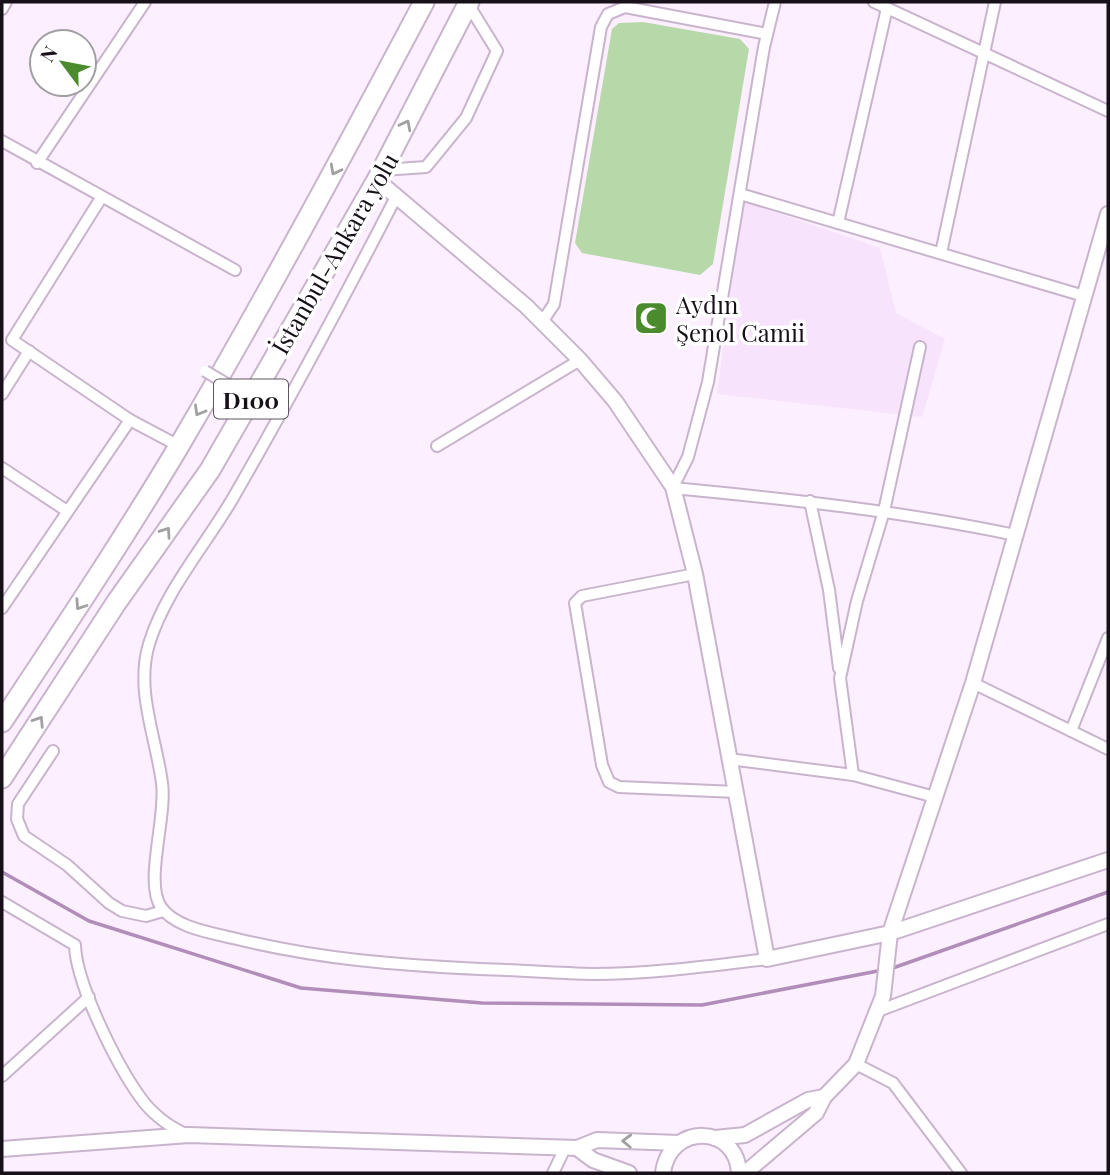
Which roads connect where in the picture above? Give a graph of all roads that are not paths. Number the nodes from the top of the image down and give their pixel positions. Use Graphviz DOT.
graph roads {
  1 [pos="6,2"];
  2 [pos="145,2"];
  3 [pos="424,2"];
  4 [pos="775,2"];
  5 [pos="874,2"];
  6 [pos="995,2"];
  7 [pos="469,3"];
  8 [pos="887,8"];
  9 [pos="2,9"];
  10 [pos="767,34"];
  11 [pos="984,53"];
  12 [pos="1108,111"];
  13 [pos="2,141"];
  14 [pos="37,163"];
  15 [pos="380,175"];
  16 [pos="740,194"];
  17 [pos="397,195"];
  18 [pos="101,198"];
  19 [pos="1108,214"];
  20 [pos="838,223"];
  21 [pos="941,253"];
  22 [pos="235,270"];
  23 [pos="1084,296"];
  24 [pos="542,322"];
  25 [pos="2,333"];
  26 [pos="12,340"];
  27 [pos="920,347"];
  28 [pos="29,351"];
  29 [pos="580,360"];
  30 [pos="205,371"];
  31 [pos="2,394"];
  32 [pos="269,409"];
  33 [pos="131,420"];
  34 [pos="178,446"];
  35 [pos="437,446"];
  36 [pos="2,468"];
  37 [pos="673,487"];
  38 [pos="810,501"];
  39 [pos="67,511"];
  40 [pos="884,511"];
  41 [pos="1014,535"];
  42 [pos="695,574"];
  43 [pos="2,608"];
  44 [pos="1108,638"];
  45 [pos="840,678"];
  46 [pos="973,683"];
  47 [pos="2,722"];
  48 [pos="1071,731"];
  49 [pos="1108,749"];
  50 [pos="53,751"];
  51 [pos="729,759"];
  52 [pos="853,775"];
  53 [pos="2,778"];
  54 [pos="737,792"];
  55 [pos="935,797"];
  56 [pos="1108,860"];
  57 [pos="2,902"];
  58 [pos="163,911"];
  59 [pos="1108,924"];
  60 [pos="890,933"];
  61 [pos="768,959"];
  62 [pos="89,997"];
  63 [pos="877,1011"];
  64 [pos="856,1064"];
  65 [pos="2,1076"];
  66 [pos="824,1097"];
  67 [pos="189,1135"];
  68 [pos="715,1138"];
  69 [pos="679,1143"];
  70 [pos="571,1148"];
  71 [pos="2,1149"];
  72 [pos="553,1173"];
  73 [pos="629,1173"];
  74 [pos="663,1173"];
  75 [pos="739,1173"];
  76 [pos="744,1173"];
  77 [pos="961,1173"];
  1 -- 9 [label="street"];
  2 -- 14 [label="street"];
  3 -- 34 [label="highway, İstanbul-Ankara yolu / D100, one-way"];
  4 -- 10 [label="street"];
  5 -- 8 [label="street"];
  6 -- 11 [label="street"];
  15 -- 7 [label="highway, İstanbul-Ankara yolu / D100, one-way"];
  7 -- 15 [label="street"];
  8 -- 11 [label="street"];
  8 -- 20 [label="street"];
  10 -- 16 [label="street"];
  10 -- 24 [label="street"];
  11 -- 12 [label="street"];
  11 -- 21 [label="street"];
  13 -- 14 [label="street"];
  14 -- 18 [label="street"];
  15 -- 17 [label="street"];
  53 -- 15 [label="highway, İstanbul-Ankara yolu / D100, one-way"];
  16 -- 20 [label="street"];
  16 -- 37 [label="street"];
  17 -- 24 [label="street"];
  17 -- 58 [label="street"];
  18 -- 22 [label="street"];
  18 -- 26 [label="street"];
  19 -- 23 [label="street"];
  20 -- 21 [label="street"];
  21 -- 23 [label="street"];
  23 -- 41 [label="street"];
  24 -- 29 [label="street"];
  25 -- 26 [label="street"];
  26 -- 28 [label="street"];
  27 -- 40 [label="street"];
  28 -- 31 [label="street"];
  28 -- 33 [label="street"];
  29 -- 35 [label="street"];
  29 -- 37 [label="street"];
  30 -- 32 [label="street, bridge"];
  33 -- 34 [label="street"];
  33 -- 39 [label="street"];
  34 -- 47 [label="highway, İstanbul-Ankara yolu / D100, one-way"];
  36 -- 39 [label="street"];
  37 -- 38 [label="street"];
  37 -- 42 [label="street"];
  38 -- 40 [label="street"];
  38 -- 45 [label="street"];
  39 -- 43 [label="street"];
  40 -- 41 [label="street"];
  40 -- 45 [label="street"];
  41 -- 46 [label="street"];
  42 -- 51 [label="street"];
  42 -- 54 [label="street"];
  44 -- 48 [label="street"];
  45 -- 52 [label="street"];
  46 -- 48 [label="street"];
  46 -- 55 [label="street"];
  48 -- 49 [label="street"];
  50 -- 58 [label="street"];
  51 -- 52 [label="street"];
  51 -- 54 [label="street"];
  52 -- 55 [label="street"];
  54 -- 61 [label="street"];
  55 -- 60 [label="street"];
  56 -- 60 [label="street"];
  57 -- 62 [label="street"];
  58 -- 61 [label="street"];
  59 -- 63 [label="street"];
  60 -- 61 [label="street"];
  60 -- 63 [label="street"];
  62 -- 65 [label="street"];
  62 -- 67 [label="street"];
  63 -- 64 [label="street"];
  64 -- 66 [label="street"];
  64 -- 77 [label="street"];
  66 -- 68 [label="street"];
  66 -- 76 [label="street"];
  67 -- 70 [label="street"];
  67 -- 71 [label="street"];
  68 -- 69 [label="street"];
  68 -- 75 [label="street"];
  69 -- 70 [label="street, one-way"];
  69 -- 74 [label="street"];
  70 -- 72 [label="street"];
  70 -- 73 [label="street"];
}
